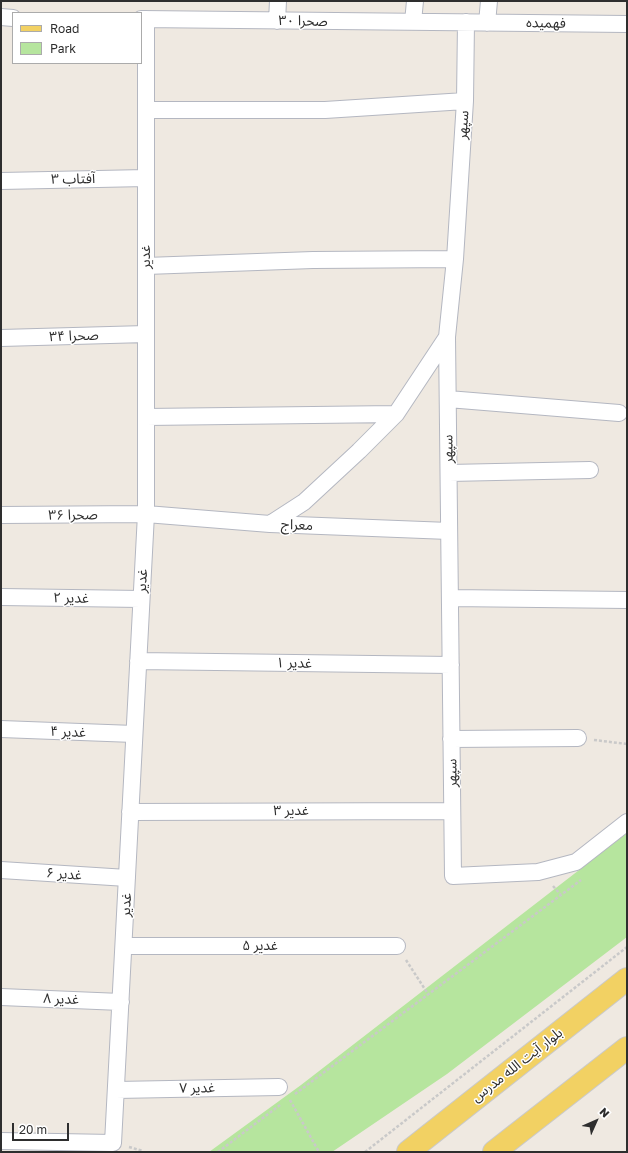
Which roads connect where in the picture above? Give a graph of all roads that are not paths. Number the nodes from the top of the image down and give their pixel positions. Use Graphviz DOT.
graph roads {
  1 [pos="278,1"];
  2 [pos="415,1"];
  3 [pos="488,1"];
  4 [pos="1,18"];
  5 [pos="12,18"];
  6 [pos="144,19"];
  7 [pos="277,21"];
  8 [pos="413,22"];
  9 [pos="466,22"];
  10 [pos="487,23"];
  11 [pos="627,24"];
  12 [pos="465,101"];
  13 [pos="146,110"];
  14 [pos="146,178"];
  15 [pos="1,181"];
  16 [pos="455,259"];
  17 [pos="146,266"];
  18 [pos="146,334"];
  19 [pos="447,337"];
  20 [pos="1,338"];
  21 [pos="448,398"];
  22 [pos="619,413"];
  23 [pos="396,414"];
  24 [pos="146,417"];
  25 [pos="590,470"];
  26 [pos="448,473"];
  27 [pos="146,514"];
  28 [pos="1,516"];
  29 [pos="270,524"];
  30 [pos="449,531"];
  31 [pos="1,597"];
  32 [pos="450,598"];
  33 [pos="141,599"];
  34 [pos="627,600"];
  35 [pos="138,661"];
  36 [pos="451,664"];
  37 [pos="1,729"];
  38 [pos="134,734"];
  39 [pos="451,738"];
  40 [pos="578,738"];
  41 [pos="452,810"];
  42 [pos="130,812"];
  43 [pos="627,822"];
  44 [pos="1,870"];
  45 [pos="127,878"];
  46 [pos="124,946"];
  47 [pos="397,946"];
  48 [pos="627,979"];
  49 [pos="1,997"];
  50 [pos="121,1002"];
  51 [pos="627,1048"];
  52 [pos="116,1090"];
  53 [pos="284,1092"];
  54 [pos="1,1141"];
  55 [pos="408,1152"];
  56 [pos="494,1152"];
  1 -- 7 [label="street"];
  2 -- 8 [label="street"];
  3 -- 10 [label="street"];
  4 -- 5 [label="street"];
  6 -- 7 [label="street, صحرا ۳۰"];
  6 -- 13 [label="street, غدیر"];
  7 -- 8 [label="street, صحرا ۳۰"];
  8 -- 9 [label="street, صحرا ۳۰"];
  9 -- 10 [label="street, فهمیده"];
  9 -- 12 [label="street, سپهر"];
  10 -- 11 [label="street, فهمیده"];
  12 -- 13 [label="street"];
  12 -- 16 [label="street, سپهر"];
  13 -- 14 [label="street, غدیر"];
  14 -- 15 [label="street, آفتاب ۳"];
  14 -- 17 [label="street, غدیر"];
  16 -- 17 [label="street"];
  16 -- 19 [label="street, سپهر"];
  17 -- 18 [label="street, غدیر"];
  18 -- 20 [label="street, صحرا ۳۴"];
  18 -- 24 [label="street, غدیر"];
  19 -- 21 [label="street, سپهر"];
  19 -- 23 [label="street"];
  21 -- 22 [label="street"];
  21 -- 26 [label="street, سپهر"];
  23 -- 24 [label="street"];
  23 -- 29 [label="street"];
  24 -- 27 [label="street, غدیر"];
  25 -- 26 [label="street"];
  26 -- 30 [label="street, سپهر"];
  27 -- 28 [label="street, صحرا ۳۶"];
  27 -- 29 [label="street, معراج"];
  27 -- 33 [label="street, غدیر"];
  29 -- 30 [label="street, معراج"];
  30 -- 32 [label="street, سپهر"];
  31 -- 33 [label="street, غدیر ۲"];
  32 -- 34 [label="street"];
  32 -- 36 [label="street, سپهر"];
  33 -- 35 [label="street, غدیر"];
  35 -- 36 [label="street, غدیر ۱"];
  35 -- 38 [label="street, غدیر"];
  36 -- 39 [label="street, سپهر"];
  37 -- 38 [label="street, غدیر ۴"];
  38 -- 42 [label="street, غدیر"];
  39 -- 40 [label="street"];
  39 -- 41 [label="street, سپهر"];
  41 -- 42 [label="street, غدیر ۳"];
  41 -- 43 [label="street, سپهر"];
  42 -- 45 [label="street, غدیر"];
  44 -- 45 [label="street, غدیر ۶"];
  45 -- 46 [label="street, غدیر"];
  46 -- 47 [label="street, غدیر ۵"];
  46 -- 50 [label="street, غدیر"];
  48 -- 55 [label="main road, بلوار آیت الله مدرس"];
  49 -- 50 [label="street, غدیر ۸"];
  50 -- 52 [label="street, غدیر"];
  51 -- 56 [label="main road"];
  52 -- 53 [label="street, غدیر ۷"];
  52 -- 54 [label="street, غدیر"];
}
